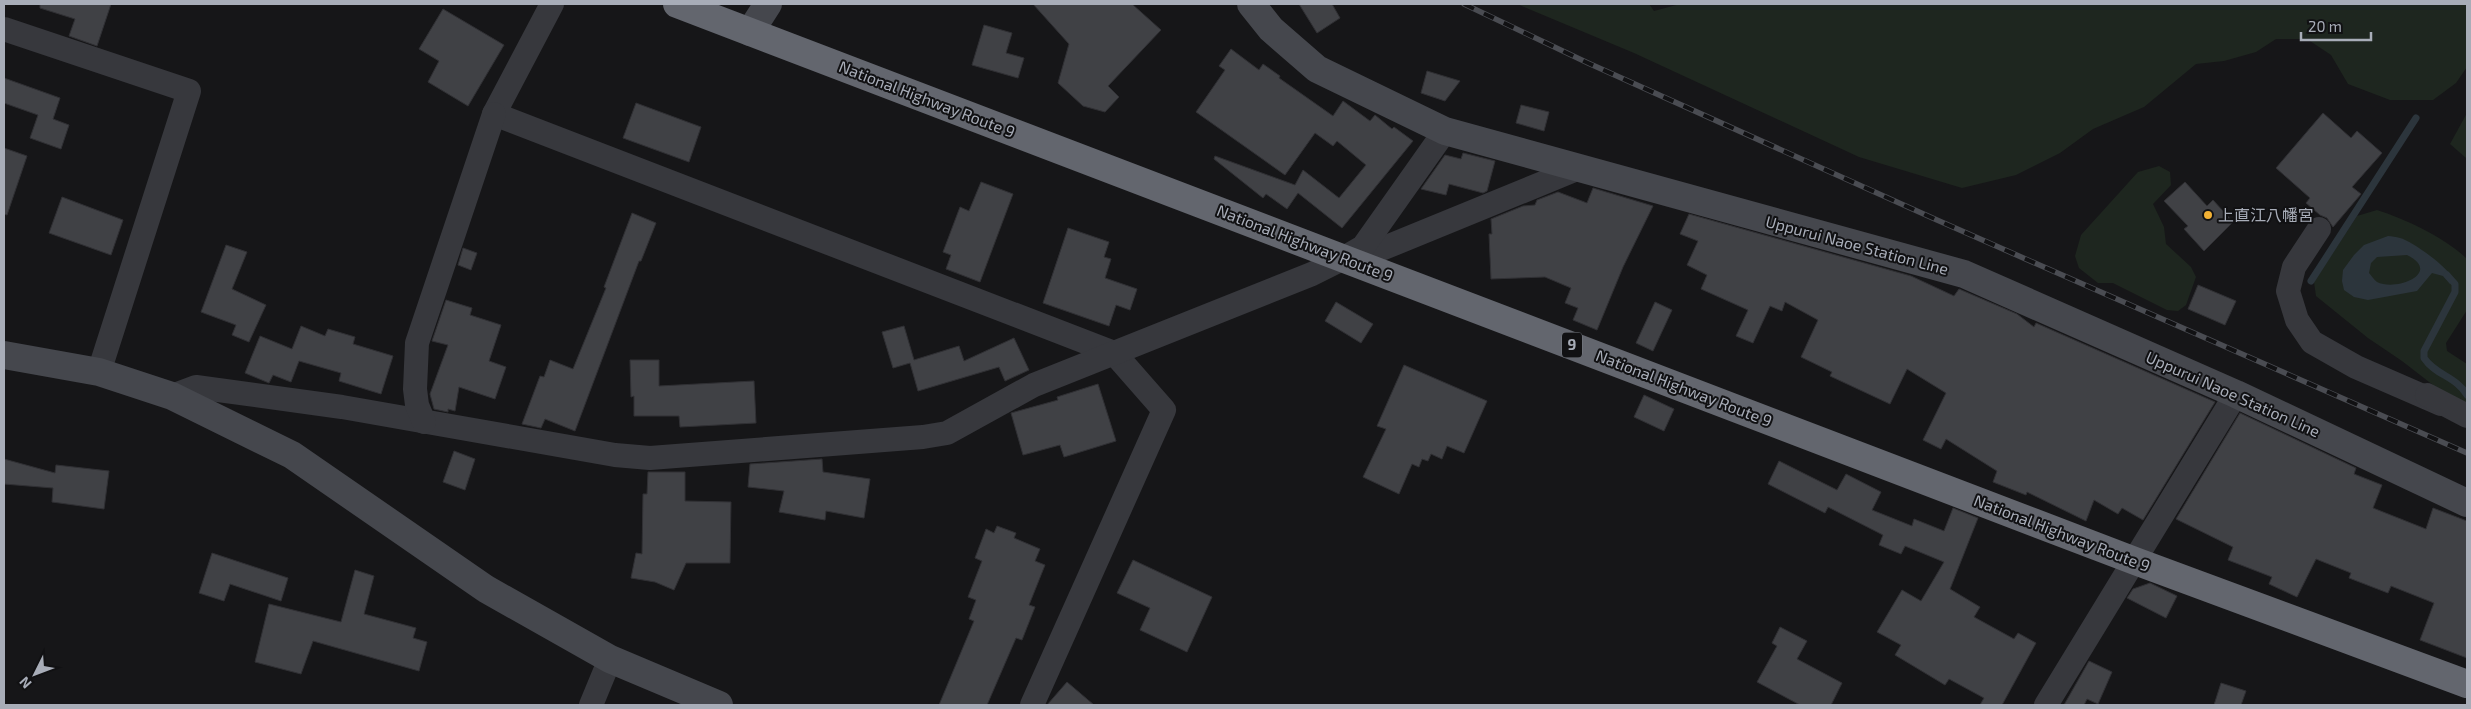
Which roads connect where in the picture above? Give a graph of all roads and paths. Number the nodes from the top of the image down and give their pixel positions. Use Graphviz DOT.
graph roads {
  1 [pos="552,4"];
  2 [pos="677,4"];
  3 [pos="768,4"];
  4 [pos="1251,4"];
  5 [pos="4,29"];
  6 [pos="750,32"];
  7 [pos="494,114"];
  8 [pos="1445,131"];
  9 [pos="1577,169"];
  10 [pos="2319,230"];
  11 [pos="1354,253"];
  12 [pos="1114,353"];
  13 [pos="4,356"];
  14 [pos="2384,370"];
  15 [pos="99,372"];
  16 [pos="2236,394"];
  17 [pos="172,396"];
  18 [pos="2440,404"];
  19 [pos="2467,416"];
  20 [pos="424,422"];
  21 [pos="2467,502"];
  22 [pos="2135,561"];
  23 [pos="610,659"];
  24 [pos="2467,684"];
  25 [pos="590,705"];
  26 [pos="719,705"];
  27 [pos="1032,705"];
  28 [pos="2046,705"];
  1 -- 7 [label="street"];
  2 -- 6 [label="highway, National Highway Route 9 / 9"];
  3 -- 6 [label="main road"];
  4 -- 8 [label="main road, Uppurui Naoe Station Line"];
  5 -- 15 [label="street"];
  6 -- 11 [label="highway, National Highway Route 9 / 9"];
  7 -- 12 [label="street"];
  7 -- 20 [label="street"];
  8 -- 9 [label="main road, Uppurui Naoe Station Line"];
  8 -- 11 [label="street"];
  9 -- 11 [label="street"];
  9 -- 16 [label="main road, Uppurui Naoe Station Line"];
  10 -- 18 [label="street"];
  11 -- 12 [label="street"];
  11 -- 22 [label="highway, National Highway Route 9 / 9"];
  12 -- 20 [label="street"];
  12 -- 27 [label="street"];
  13 -- 15 [label="main road"];
  14 -- 18 [label="street"];
  15 -- 17 [label="main road"];
  16 -- 21 [label="main road, Uppurui Naoe Station Line"];
  16 -- 22 [label="street"];
  17 -- 20 [label="street"];
  17 -- 23 [label="main road"];
  18 -- 19 [label="street"];
  22 -- 24 [label="highway, National Highway Route 9 / 9"];
  22 -- 28 [label="street"];
  23 -- 25 [label="street"];
  23 -- 26 [label="main road"];
}
